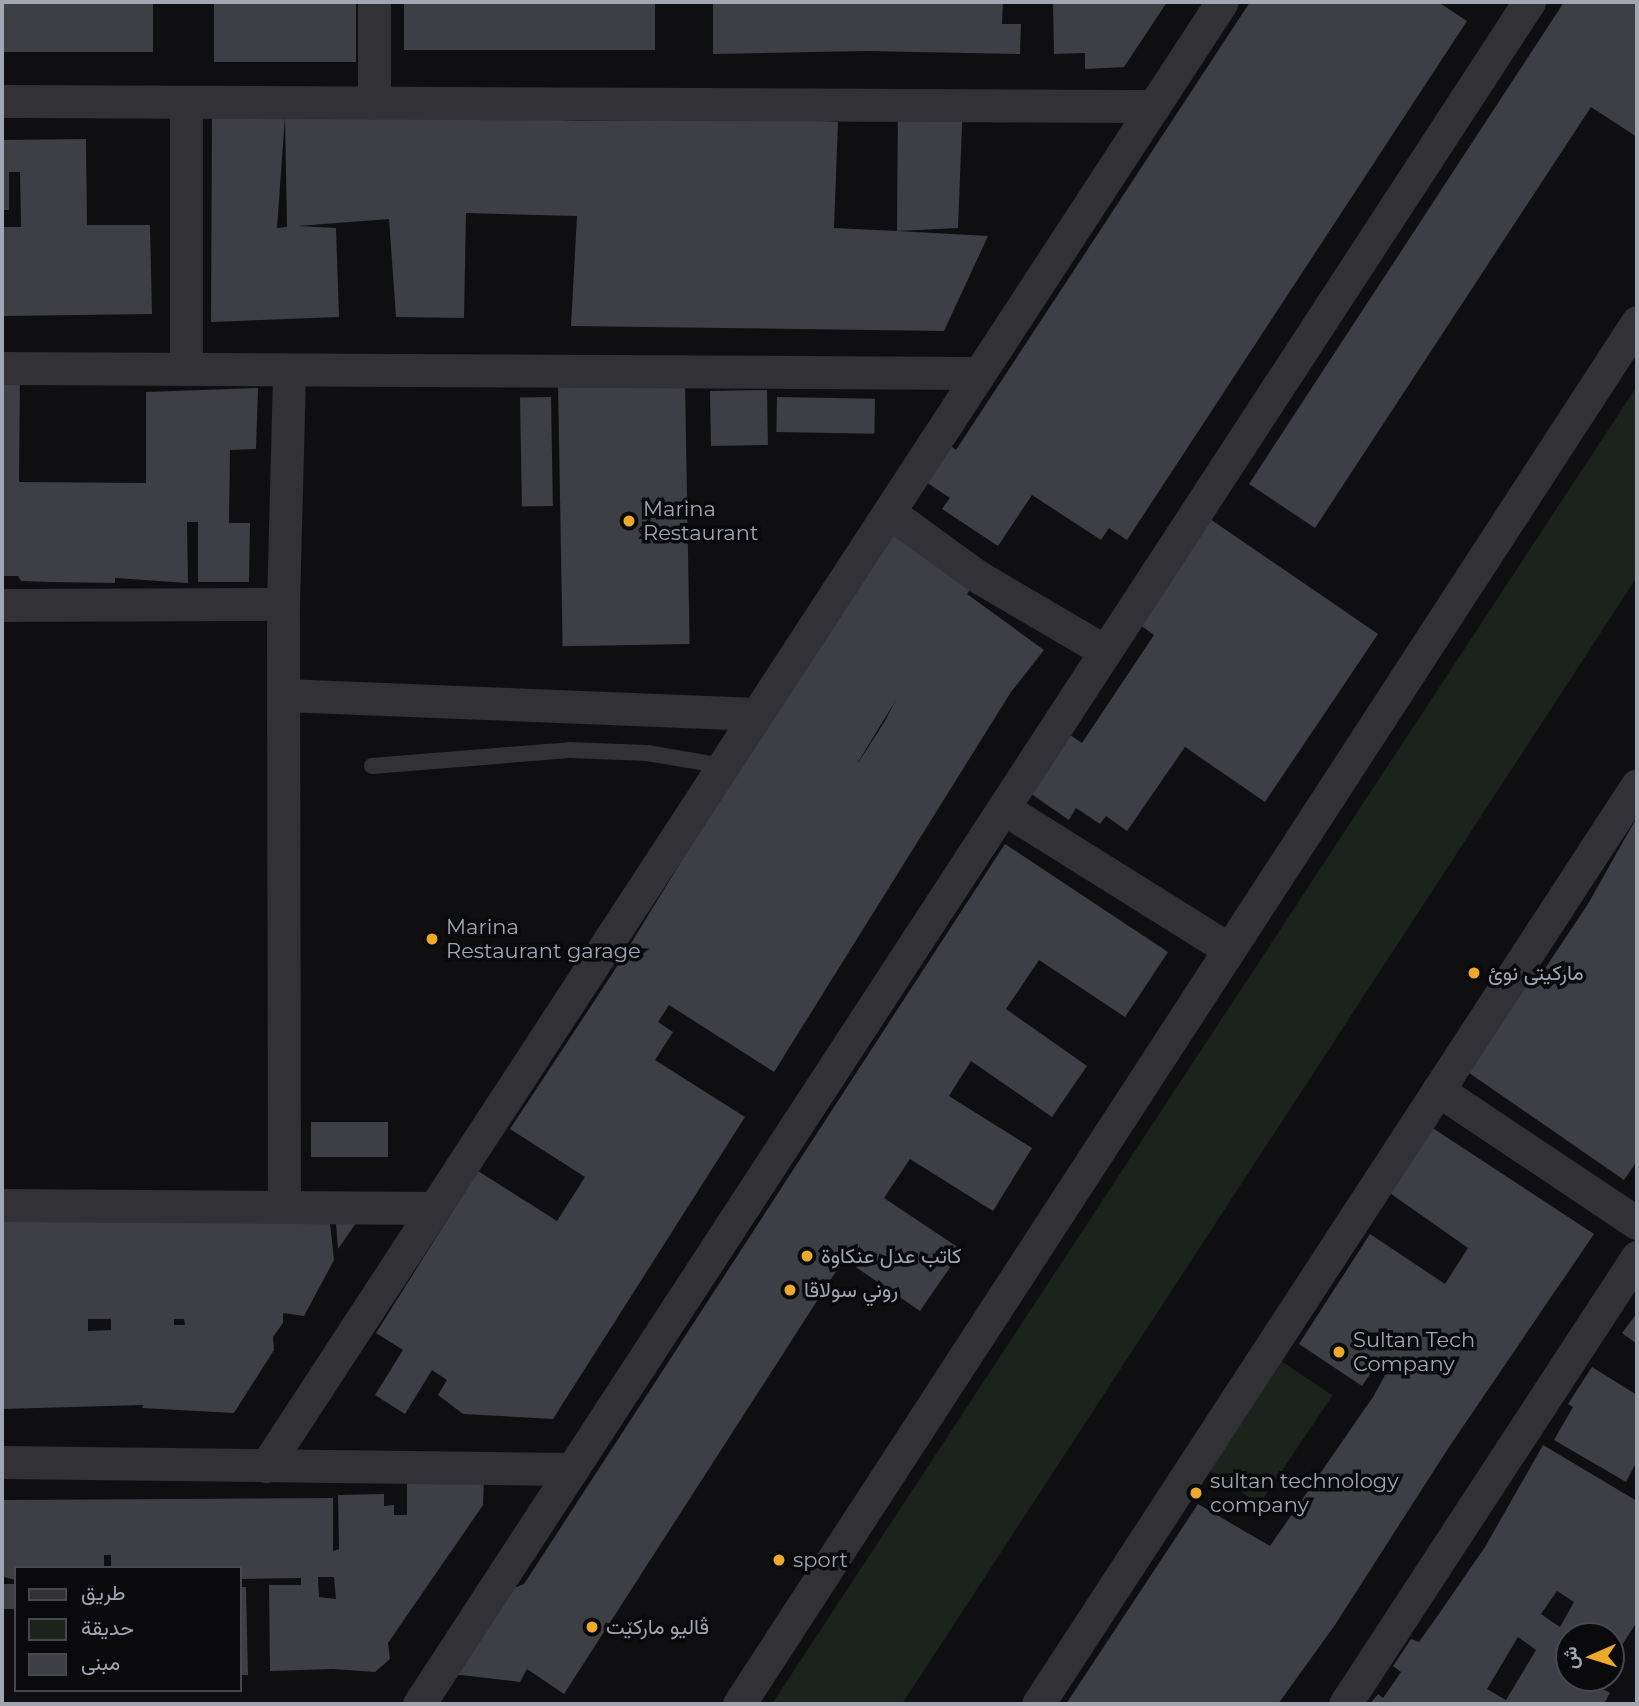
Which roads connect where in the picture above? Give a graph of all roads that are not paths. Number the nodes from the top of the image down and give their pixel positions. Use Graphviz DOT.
graph roads {
  1 [pos="374,2"];
  2 [pos="1222,2"];
  3 [pos="1528,2"];
  4 [pos="2,101"];
  5 [pos="186,102"];
  6 [pos="374,103"];
  7 [pos="1154,106"];
  8 [pos="1637,322"];
  9 [pos="2,368"];
  10 [pos="187,369"];
  11 [pos="289,370"];
  12 [pos="977,373"];
  13 [pos="889,512"];
  14 [pos="283,604"];
  15 [pos="2,605"];
  16 [pos="1105,651"];
  17 [pos="284,695"];
  18 [pos="757,713"];
  19 [pos="372,766"];
  20 [pos="723,766"];
  21 [pos="1637,785"];
  22 [pos="1003,808"];
  23 [pos="1229,949"];
  24 [pos="1438,1090"];
  25 [pos="2,1205"];
  26 [pos="284,1207"];
  27 [pos="435,1208"];
  28 [pos="1637,1223"];
  29 [pos="1637,1257"];
  30 [pos="2,1462"];
  31 [pos="266,1466"];
  32 [pos="572,1469"];
  33 [pos="419,1704"];
  34 [pos="739,1704"];
  35 [pos="1038,1704"];
  36 [pos="1345,1704"];
  1 -- 6 [label="street"];
  2 -- 7 [label="street"];
  3 -- 16 [label="street"];
  4 -- 5 [label="street"];
  5 -- 6 [label="street"];
  5 -- 10 [label="street"];
  6 -- 7 [label="street"];
  7 -- 12 [label="street"];
  8 -- 23 [label="street"];
  9 -- 10 [label="street"];
  10 -- 11 [label="street"];
  11 -- 12 [label="street"];
  11 -- 14 [label="street"];
  12 -- 13 [label="street"];
  13 -- 16 [label="street"];
  13 -- 18 [label="street"];
  14 -- 15 [label="street"];
  14 -- 17 [label="street"];
  16 -- 22 [label="street"];
  17 -- 18 [label="street"];
  17 -- 26 [label="street"];
  18 -- 20 [label="street"];
  19 -- 20 [label="lane"];
  20 -- 27 [label="street"];
  21 -- 24 [label="street"];
  22 -- 23 [label="street"];
  22 -- 32 [label="street"];
  23 -- 34 [label="street"];
  24 -- 28 [label="street"];
  24 -- 35 [label="street"];
  25 -- 26 [label="street"];
  26 -- 27 [label="street"];
  27 -- 31 [label="street"];
  29 -- 36 [label="street"];
  30 -- 31 [label="street"];
  31 -- 32 [label="street"];
  32 -- 33 [label="street"];
}
